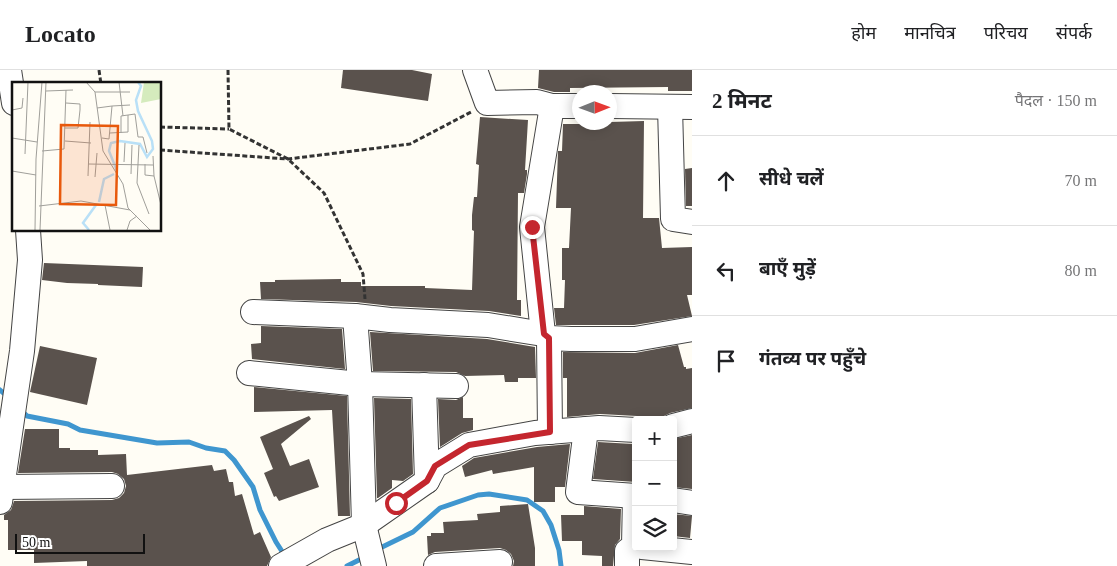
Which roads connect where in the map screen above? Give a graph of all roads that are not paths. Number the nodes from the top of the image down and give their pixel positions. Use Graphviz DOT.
graph roads {
  1 [pos="9,70"];
  2 [pos="475,70"];
  3 [pos="12,90"];
  4 [pos="552,106"];
  5 [pos="572,106"];
  6 [pos="617,106"];
  7 [pos="681,107"];
  8 [pos="692,222"];
  9 [pos="28,231"];
  10 [pos="253,312"];
  11 [pos="360,316"];
  12 [pos="692,330"];
  13 [pos="546,336"];
  14 [pos="249,373"];
  15 [pos="360,384"];
  16 [pos="424,385"];
  17 [pos="456,386"];
  18 [pos="692,421"];
  19 [pos="677,425"];
  20 [pos="586,429"];
  21 [pos="632,430"];
  22 [pos="550,432"];
  23 [pos="3,463"];
  24 [pos="427,481"];
  25 [pos="112,486"];
  26 [pos="1,495"];
  27 [pos="632,496"];
  28 [pos="677,500"];
  29 [pos="692,502"];
  30 [pos="635,506"];
  31 [pos="364,525"];
  32 [pos="634,552"];
  33 [pos="692,552"];
  34 [pos="500,562"];
  35 [pos="281,566"];
  36 [pos="374,566"];
  37 [pos="436,566"];
  1 -- 3 [label="street"];
  2 -- 4 [label="street"];
  4 -- 5 [label="street"];
  4 -- 13 [label="street"];
  6 -- 7 [label="street"];
  7 -- 8 [label="street"];
  9 -- 23 [label="street"];
  10 -- 11 [label="street"];
  11 -- 13 [label="street"];
  11 -- 15 [label="street"];
  12 -- 13 [label="street"];
  13 -- 22 [label="street"];
  14 -- 15 [label="street"];
  15 -- 16 [label="street"];
  15 -- 31 [label="street"];
  16 -- 17 [label="street"];
  16 -- 24 [label="street"];
  18 -- 19 [label="street"];
  20 -- 21 [label="street"];
  20 -- 22 [label="street"];
  20 -- 27 [label="street"];
  22 -- 24 [label="street"];
  23 -- 26 [label="street"];
  24 -- 31 [label="street"];
  25 -- 26 [label="street"];
  28 -- 29 [label="street"];
  30 -- 32 [label="street"];
  31 -- 35 [label="street"];
  31 -- 36 [label="street"];
  32 -- 33 [label="street"];
  34 -- 37 [label="street"];
}
